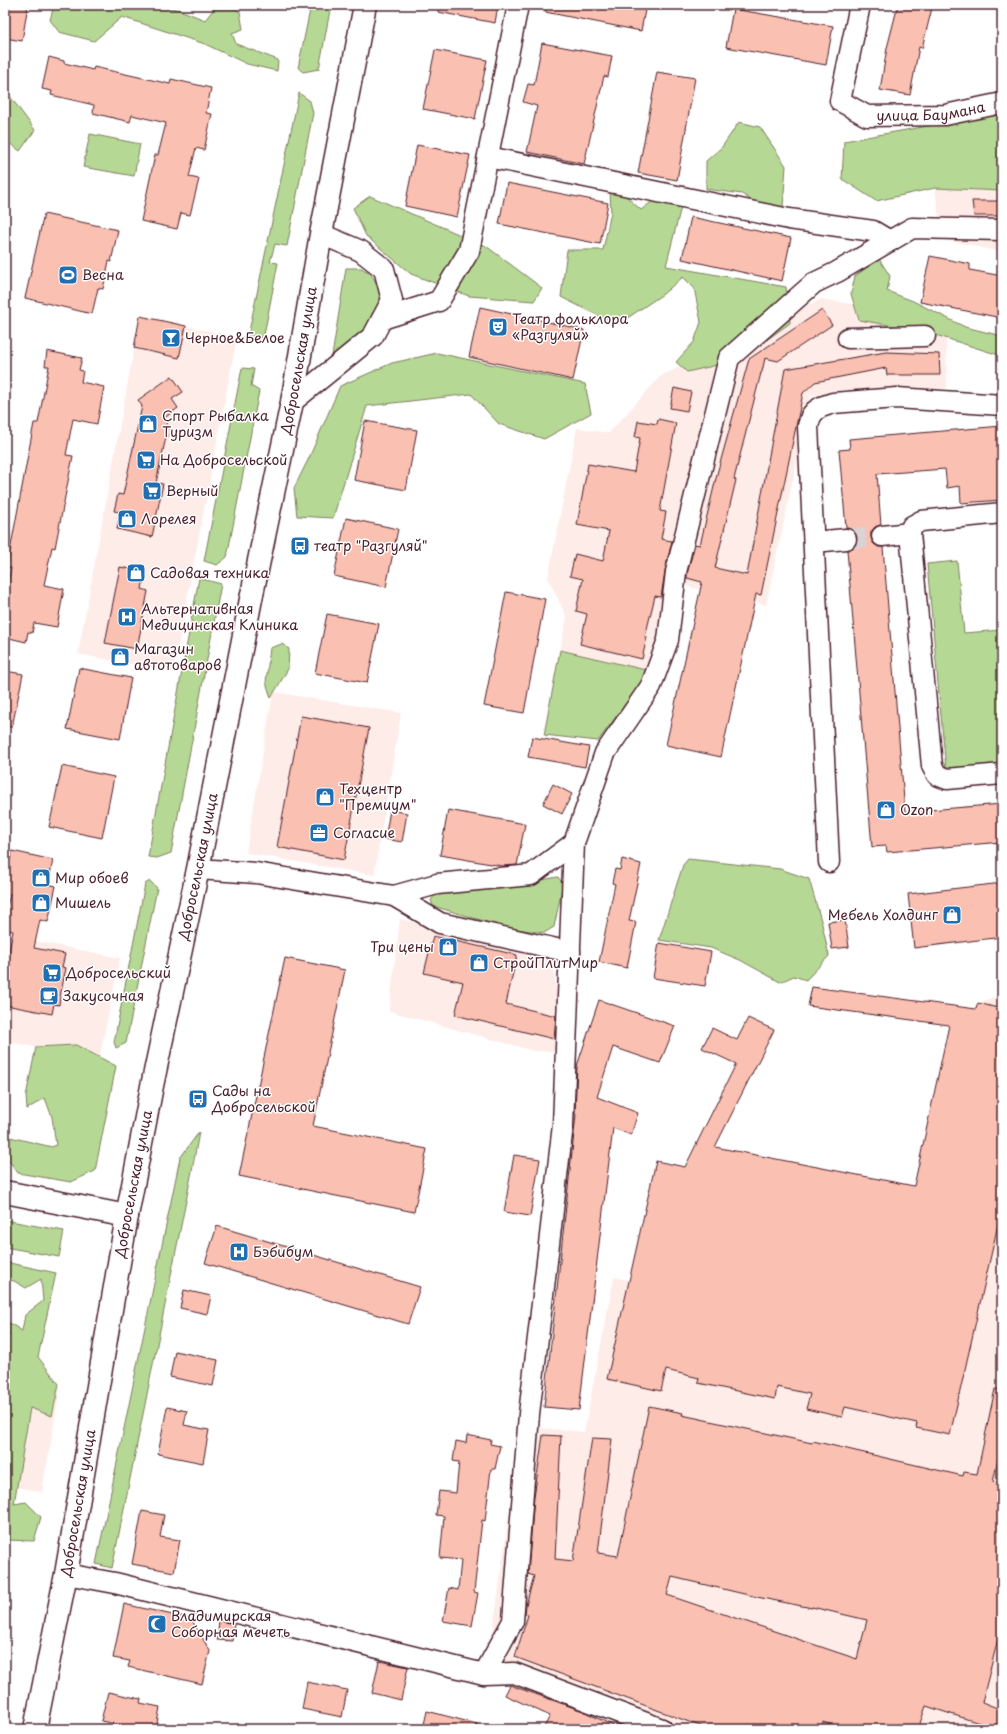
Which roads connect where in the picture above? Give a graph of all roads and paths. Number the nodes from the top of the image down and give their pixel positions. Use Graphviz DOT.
graph roads {
  1 [pos="365,5"];
  2 [pos="518,5"];
  3 [pos="860,5"];
  4 [pos="1002,103"];
  5 [pos="488,158"];
  6 [pos="1002,230"];
  7 [pos="321,234"];
  8 [pos="890,241"];
  9 [pos="382,319"];
  10 [pos="925,336"];
  11 [pos="848,338"];
  12 [pos="292,402"];
  13 [pos="1002,405"];
  14 [pos="1002,513"];
  15 [pos="910,534"];
  16 [pos="882,536"];
  17 [pos="846,539"];
  18 [pos="814,542"];
  19 [pos="1002,774"];
  20 [pos="574,843"];
  21 [pos="829,862"];
  22 [pos="198,869"];
  23 [pos="394,896"];
  24 [pos="570,952"];
  25 [pos="5,1192"];
  26 [pos="128,1216"];
  27 [pos="66,1574"];
  28 [pos="484,1674"];
  29 [pos="36,1729"];
  30 [pos="662,1729"];
  1 -- 7 [label="main road, Добросельская улица"];
  2 -- 5 [label="street"];
  3 -- 4 [label="street, улица Баумана"];
  5 -- 8 [label="street"];
  5 -- 9 [label="street"];
  6 -- 8 [label="street"];
  7 -- 9 [label="street"];
  7 -- 12 [label="main road, Добросельская улица"];
  8 -- 20 [label="street"];
  9 -- 12 [label="street"];
  10 -- 11 [label="street"];
  12 -- 22 [label="main road, Добросельская улица"];
  13 -- 18 [label="street"];
  14 -- 15 [label="street"];
  15 -- 16 [label="street"];
  15 -- 19 [label="street"];
  17 -- 18 [label="street"];
  18 -- 21 [label="street"];
  20 -- 23 [label="street"];
  20 -- 24 [label="street"];
  22 -- 23 [label="street"];
  22 -- 26 [label="main road, Добросельская улица"];
  23 -- 24 [label="street"];
  24 -- 28 [label="street"];
  25 -- 26 [label="main road"];
  26 -- 27 [label="main road, Добросельская улица"];
  27 -- 28 [label="street"];
  27 -- 29 [label="main road, Добросельская улица"];
  28 -- 30 [label="street"];
}
